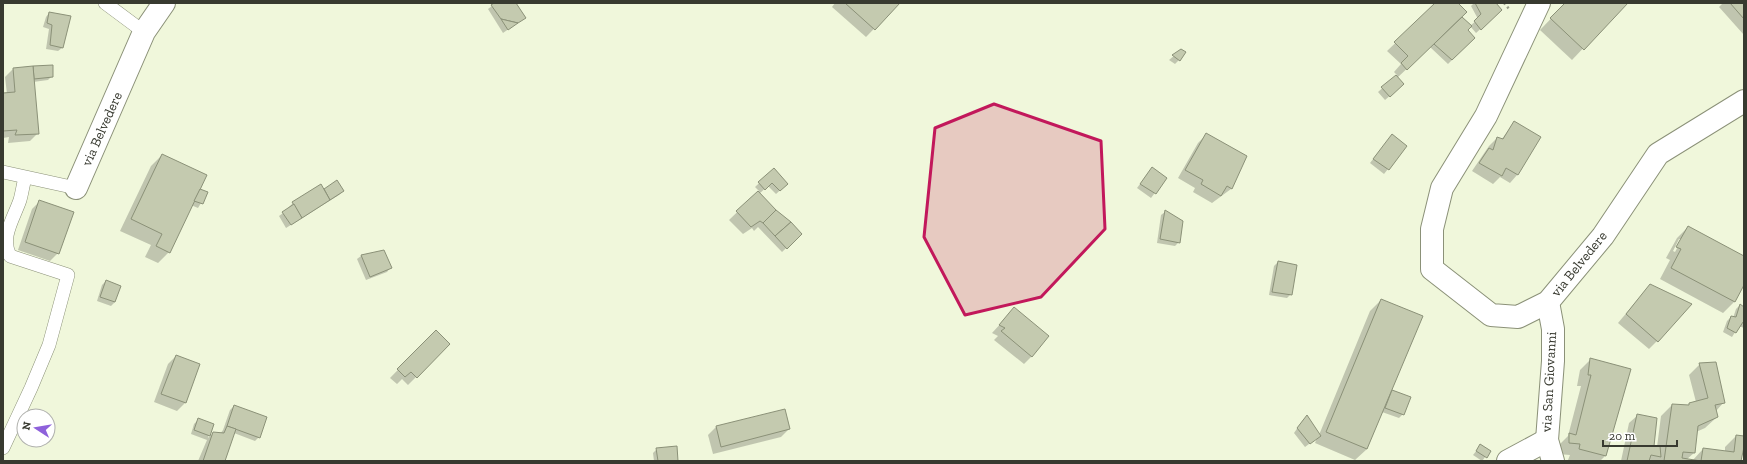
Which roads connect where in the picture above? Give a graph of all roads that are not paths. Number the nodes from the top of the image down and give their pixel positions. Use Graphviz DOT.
graph roads {
  1 [pos="105,3"];
  2 [pos="164,3"];
  3 [pos="1539,3"];
  4 [pos="144,32"];
  5 [pos="1744,101"];
  6 [pos="3,172"];
  7 [pos="25,178"];
  8 [pos="76,188"];
  9 [pos="1548,302"];
  10 [pos="1547,440"];
  11 [pos="3,448"];
  12 [pos="1508,461"];
  13 [pos="1553,461"];
  1 -- 4 [label="lane"];
  2 -- 4 [label="street, via Belvedere"];
  3 -- 9 [label="street, via Belvedere"];
  4 -- 8 [label="street, via Belvedere"];
  5 -- 9 [label="street, via Belvedere"];
  6 -- 7 [label="lane, via Belvedere"];
  7 -- 8 [label="lane, via Belvedere"];
  7 -- 11 [label="lane"];
  9 -- 10 [label="street, via San Giovanni"];
  10 -- 12 [label="street"];
  10 -- 13 [label="street, via San Giovanni"];
}
